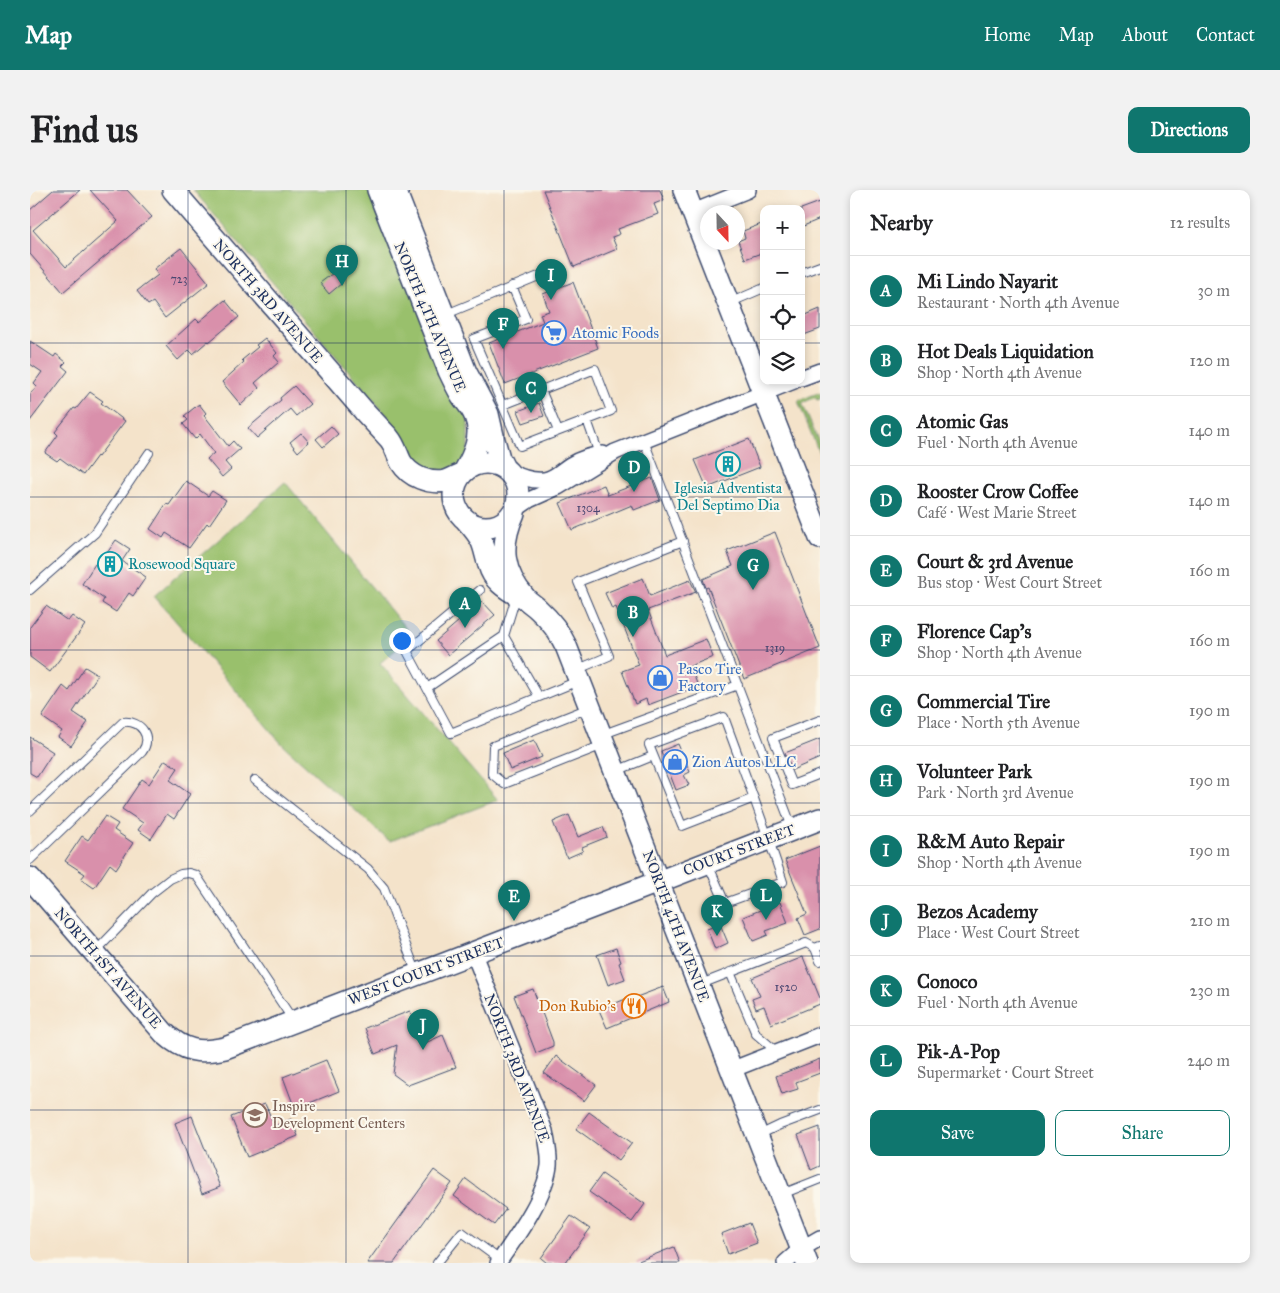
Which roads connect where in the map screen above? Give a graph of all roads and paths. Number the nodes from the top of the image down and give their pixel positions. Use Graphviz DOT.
graph roads {
  1 [pos="173,190"];
  2 [pos="378,190"];
  3 [pos="395,190"];
  4 [pos="684,190"];
  5 [pos="748,190"];
  6 [pos="693,212"];
  7 [pos="820,266"];
  8 [pos="558,268"];
  9 [pos="805,272"];
  10 [pos="512,286"];
  11 [pos="760,290"];
  12 [pos="728,303"];
  13 [pos="436,318"];
  14 [pos="820,371"];
  15 [pos="805,377"];
  16 [pos="784,385"];
  17 [pos="542,390"];
  18 [pos="764,393"];
  19 [pos="503,405"];
  20 [pos="364,411"];
  21 [pos="586,420"];
  22 [pos="558,432"];
  23 [pos="644,441"];
  24 [pos="615,452"];
  25 [pos="149,453"];
  26 [pos="599,454"];
  27 [pos="507,470"];
  28 [pos="462,473"];
  29 [pos="515,511"];
  30 [pos="462,516"];
  31 [pos="820,538"];
  32 [pos="683,541"];
  33 [pos="30,590"];
  34 [pos="480,590"];
  35 [pos="522,597"];
  36 [pos="504,636"];
  37 [pos="578,675"];
  38 [pos="738,685"];
  39 [pos="427,688"];
  40 [pos="539,697"];
  41 [pos="590,708"];
  42 [pos="820,720"];
  43 [pos="603,740"];
  44 [pos="654,756"];
  45 [pos="615,771"];
  46 [pos="820,774"];
  47 [pos="255,780"];
  48 [pos="754,798"];
  49 [pos="30,811"];
  50 [pos="820,819"];
  51 [pos="793,829"];
  52 [pos="769,838"];
  53 [pos="30,860"];
  54 [pos="707,862"];
  55 [pos="30,878"];
  56 [pos="659,881"];
  57 [pos="817,947"];
  58 [pos="473,952"];
  59 [pos="94,953"];
  60 [pos="820,962"];
  61 [pos="730,972"];
  62 [pos="417,974"];
  63 [pos="698,985"];
  64 [pos="294,1021"];
  65 [pos="820,1035"];
  66 [pos="191,1050"];
  67 [pos="777,1052"];
  68 [pos="731,1070"];
  69 [pos="820,1110"];
  70 [pos="757,1136"];
  71 [pos="820,1179"];
  72 [pos="780,1195"];
  73 [pos="820,1238"];
  74 [pos="804,1256"];
  75 [pos="499,1262"];
  76 [pos="437,1263"];
  77 [pos="784,1263"];
  1 -- 20 [label="main road, NORTH 3RD AVENUE"];
  2 -- 13 [label="main road, NORTH 4TH AVENUE"];
  3 -- 13 [label="main road, NORTH 4TH AVENUE"];
  4 -- 6 [label="main road"];
  5 -- 6 [label="street"];
  6 -- 12 [label="main road"];
  7 -- 9 [label="lane"];
  8 -- 10 [label="lane"];
  10 -- 13 [label="lane"];
  10 -- 19 [label="lane"];
  11 -- 12 [label="lane"];
  12 -- 18 [label="main road"];
  13 -- 27 [label="main road, NORTH 4TH AVENUE"];
  13 -- 28 [label="main road, NORTH 4TH AVENUE"];
  14 -- 15 [label="street"];
  16 -- 18 [label="street"];
  17 -- 19 [label="lane"];
  17 -- 21 [label="lane"];
  17 -- 22 [label="lane"];
  18 -- 23 [label="street"];
  18 -- 31 [label="main road"];
  19 -- 22 [label="lane"];
  20 -- 28 [label="main road, NORTH 3RD AVENUE"];
  20 -- 30 [label="main road, NORTH 3RD AVENUE"];
  21 -- 22 [label="lane"];
  21 -- 26 [label="lane"];
  23 -- 24 [label="street"];
  23 -- 32 [label="lane"];
  24 -- 26 [label="street"];
  24 -- 29 [label="street"];
  25 -- 33 [label="lane"];
  26 -- 27 [label="street"];
  27 -- 28 [label="main road"];
  27 -- 29 [label="main road"];
  28 -- 30 [label="main road"];
  29 -- 30 [label="main road"];
  29 -- 35 [label="main road, NORTH 4TH AVENUE"];
  30 -- 35 [label="main road, NORTH 4TH AVENUE"];
  32 -- 37 [label="lane"];
  32 -- 38 [label="lane"];
  34 -- 39 [label="lane"];
  35 -- 36 [label="lane"];
  35 -- 37 [label="main road, NORTH 4TH AVENUE"];
  36 -- 39 [label="lane"];
  36 -- 40 [label="lane"];
  37 -- 40 [label="lane"];
  37 -- 41 [label="main road, NORTH 4TH AVENUE"];
  38 -- 43 [label="lane"];
  38 -- 51 [label="lane"];
  39 -- 40 [label="lane"];
  41 -- 43 [label="main road, NORTH 4TH AVENUE"];
  41 -- 43 [label="lane"];
  42 -- 46 [label="lane"];
  43 -- 45 [label="main road, NORTH 4TH AVENUE"];
  44 -- 45 [label="lane"];
  44 -- 48 [label="lane"];
  44 -- 48 [label="lane"];
  45 -- 56 [label="main road, NORTH 4TH AVENUE"];
  47 -- 62 [label="lane"];
  48 -- 52 [label="lane"];
  49 -- 53 [label="lane"];
  50 -- 51 [label="main road, COURT STREET"];
  51 -- 52 [label="main road, COURT STREET"];
  52 -- 54 [label="main road, COURT STREET"];
  52 -- 54 [label="lane"];
  54 -- 56 [label="main road, COURT STREET"];
  55 -- 59 [label="main road, NORTH 1ST AVENUE"];
  56 -- 58 [label="main road, WEST COURT STREET"];
  56 -- 63 [label="main road, NORTH 4TH AVENUE"];
  57 -- 60 [label="lane"];
  57 -- 61 [label="lane"];
  58 -- 62 [label="main road, WEST COURT STREET"];
  58 -- 75 [label="street, NORTH 3RD AVENUE"];
  59 -- 64 [label="lane"];
  59 -- 66 [label="main road, NORTH 1ST AVENUE"];
  61 -- 63 [label="lane"];
  61 -- 67 [label="lane"];
  62 -- 64 [label="main road, WEST COURT STREET"];
  63 -- 68 [label="main road, NORTH 4TH AVENUE"];
  64 -- 66 [label="main road, WEST COURT STREET"];
  65 -- 67 [label="street"];
  67 -- 68 [label="street"];
  68 -- 70 [label="main road, NORTH 4TH AVENUE"];
  69 -- 70 [label="lane"];
  70 -- 72 [label="main road, NORTH 4TH AVENUE"];
  71 -- 72 [label="lane"];
  72 -- 74 [label="main road, NORTH 4TH AVENUE"];
  73 -- 74 [label="street"];
  74 -- 77 [label="street"];
  75 -- 76 [label="lane"];
}
